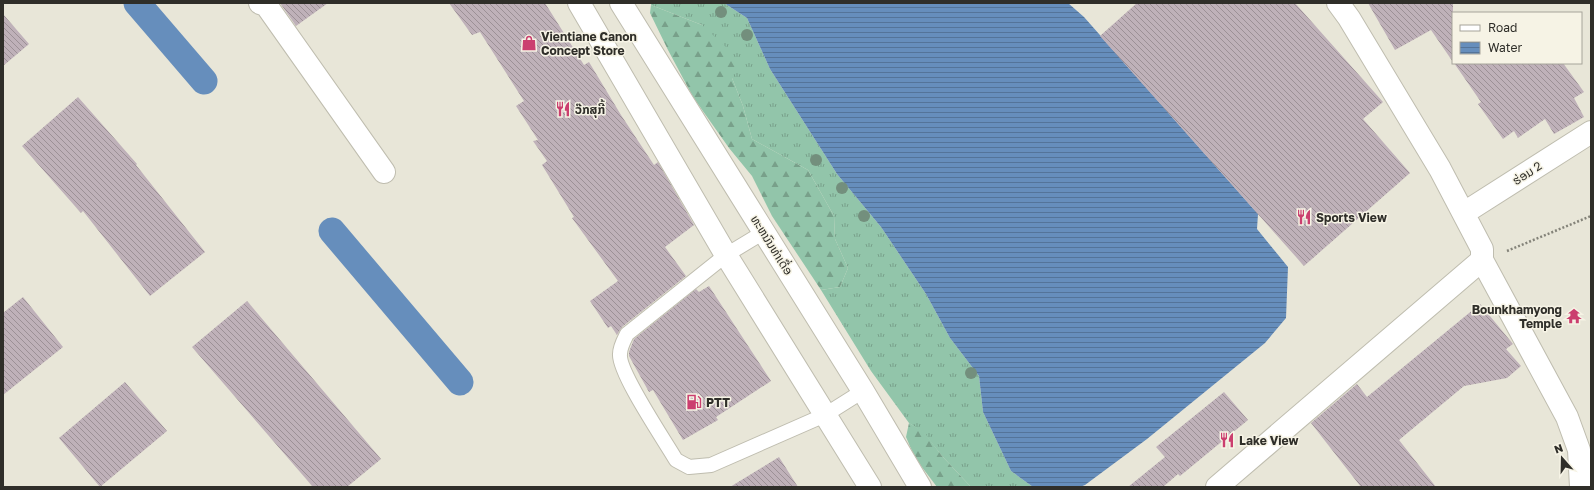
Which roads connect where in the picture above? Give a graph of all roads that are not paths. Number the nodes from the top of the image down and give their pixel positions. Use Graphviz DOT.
graph roads {
  1 [pos="260,3"];
  2 [pos="579,3"];
  3 [pos="621,3"];
  4 [pos="1338,3"];
  5 [pos="1591,132"];
  6 [pos="384,172"];
  7 [pos="1464,214"];
  8 [pos="764,232"];
  9 [pos="726,255"];
  10 [pos="1482,260"];
  11 [pos="863,391"];
  12 [pos="825,415"];
  13 [pos="1584,478"];
  14 [pos="870,487"];
  15 [pos="920,487"];
  16 [pos="1217,487"];
  1 -- 6 [label="street"];
  2 -- 9 [label="street"];
  3 -- 8 [label="street, ທະຫນົນທ່າເດື່ອ"];
  4 -- 7 [label="street"];
  5 -- 7 [label="street, ຮ່ອມ 2"];
  7 -- 10 [label="street"];
  8 -- 9 [label="lane"];
  8 -- 11 [label="street, ທະຫນົນທ່າເດື່ອ"];
  9 -- 12 [label="street"];
  9 -- 12 [label="lane"];
  10 -- 13 [label="street"];
  10 -- 16 [label="street"];
  11 -- 12 [label="lane"];
  11 -- 15 [label="street, ທະຫນົນທ່າເດື່ອ"];
  12 -- 14 [label="street"];
}
